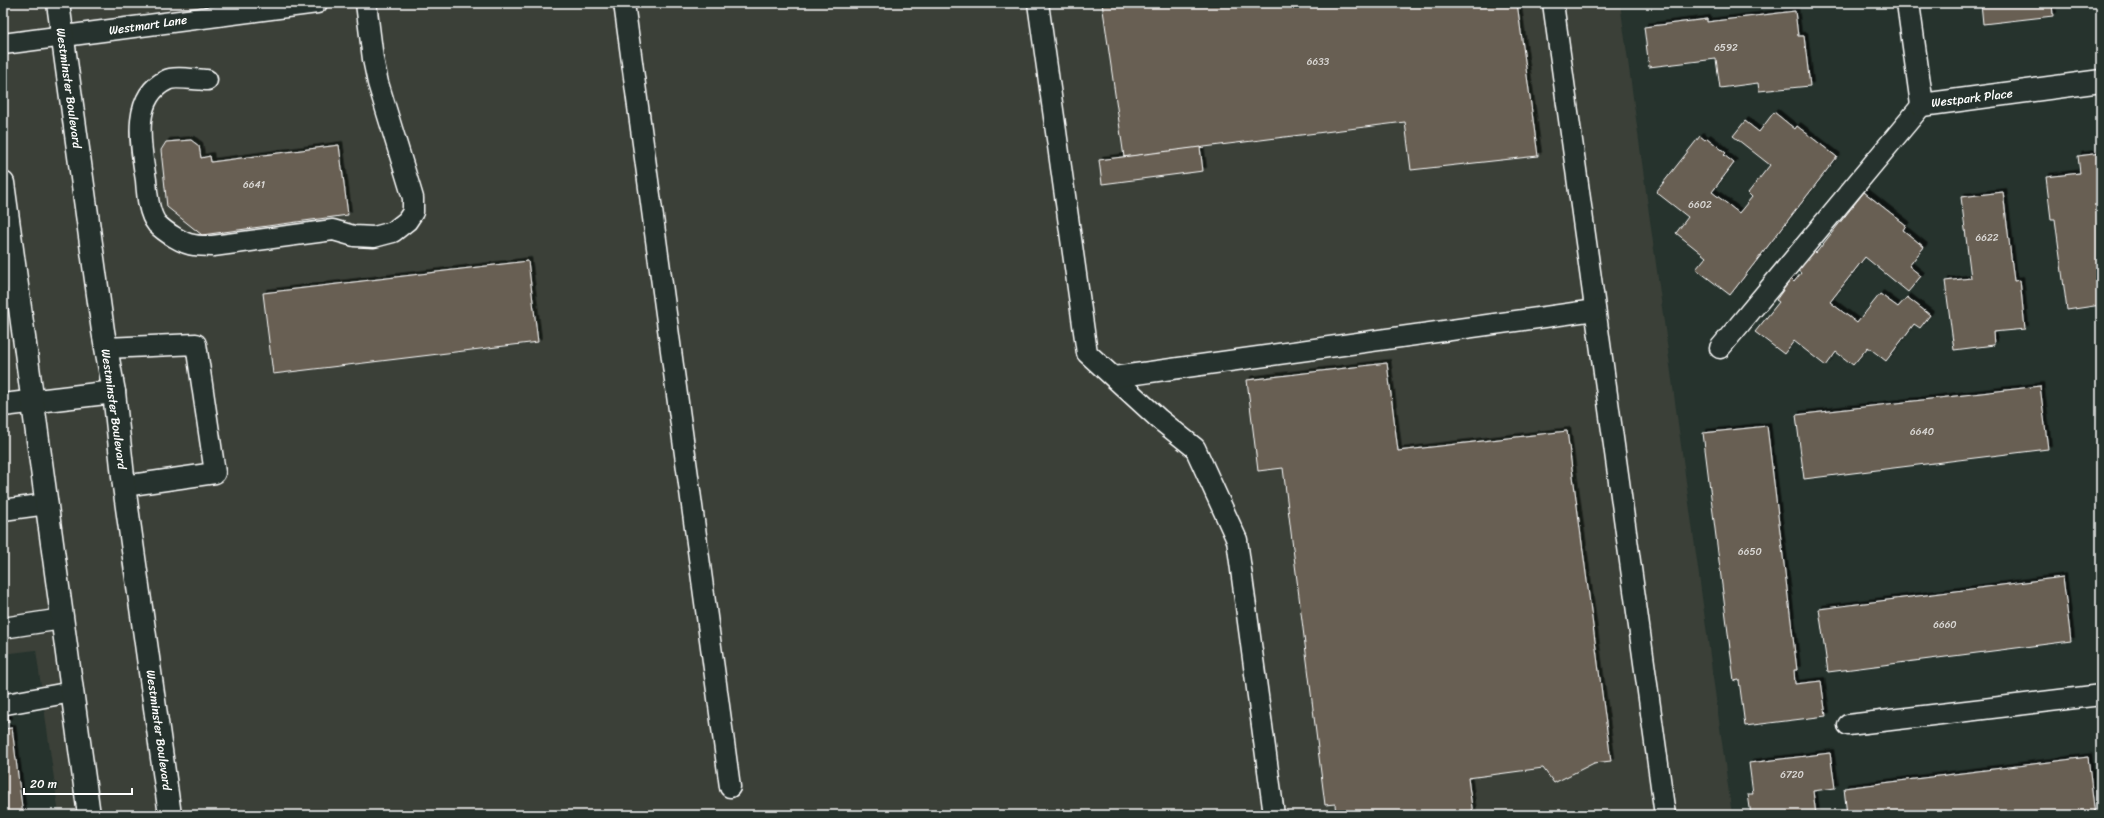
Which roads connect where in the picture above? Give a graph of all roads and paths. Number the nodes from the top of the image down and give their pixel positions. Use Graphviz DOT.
graph roads {
  1 [pos="58,3"];
  2 [pos="317,3"];
  3 [pos="366,3"];
  4 [pos="624,3"];
  5 [pos="1038,3"];
  6 [pos="1553,3"];
  7 [pos="1908,3"];
  8 [pos="62,37"];
  9 [pos="3,44"];
  10 [pos="207,80"];
  11 [pos="2101,81"];
  12 [pos="1922,105"];
  13 [pos="3,183"];
  14 [pos="1595,310"];
  15 [pos="106,348"];
  16 [pos="1720,348"];
  17 [pos="1114,377"];
  18 [pos="114,392"];
  19 [pos="33,401"];
  20 [pos="3,405"];
  21 [pos="124,486"];
  22 [pos="47,504"];
  23 [pos="3,510"];
  24 [pos="62,619"];
  25 [pos="3,628"];
  26 [pos="72,692"];
  27 [pos="2101,695"];
  28 [pos="6,704"];
  29 [pos="1848,725"];
  30 [pos="730,787"];
  31 [pos="89,815"];
  32 [pos="170,815"];
  33 [pos="1274,815"];
  34 [pos="1665,815"];
  1 -- 8 [label="main road, Westminster Boulevard"];
  2 -- 8 [label="lane, Westmart Lane"];
  3 -- 10 [label="lane"];
  4 -- 30 [label="lane"];
  5 -- 17 [label="lane"];
  6 -- 14 [label="lane"];
  7 -- 12 [label="main road, Westpark Place"];
  8 -- 9 [label="lane, Westmart Lane"];
  8 -- 15 [label="main road, Westminster Boulevard"];
  11 -- 12 [label="main road, Westpark Place"];
  12 -- 16 [label="lane"];
  13 -- 19 [label="main road"];
  14 -- 17 [label="lane"];
  14 -- 34 [label="lane"];
  15 -- 18 [label="main road, Westminster Boulevard"];
  15 -- 21 [label="lane"];
  17 -- 33 [label="lane"];
  18 -- 19 [label="main road"];
  18 -- 21 [label="main road, Westminster Boulevard"];
  19 -- 20 [label="main road"];
  19 -- 22 [label="main road"];
  21 -- 32 [label="main road, Westminster Boulevard"];
  22 -- 23 [label="lane"];
  22 -- 24 [label="main road"];
  24 -- 25 [label="lane"];
  24 -- 26 [label="main road"];
  26 -- 28 [label="lane"];
  26 -- 31 [label="main road"];
  27 -- 29 [label="lane"];
}
